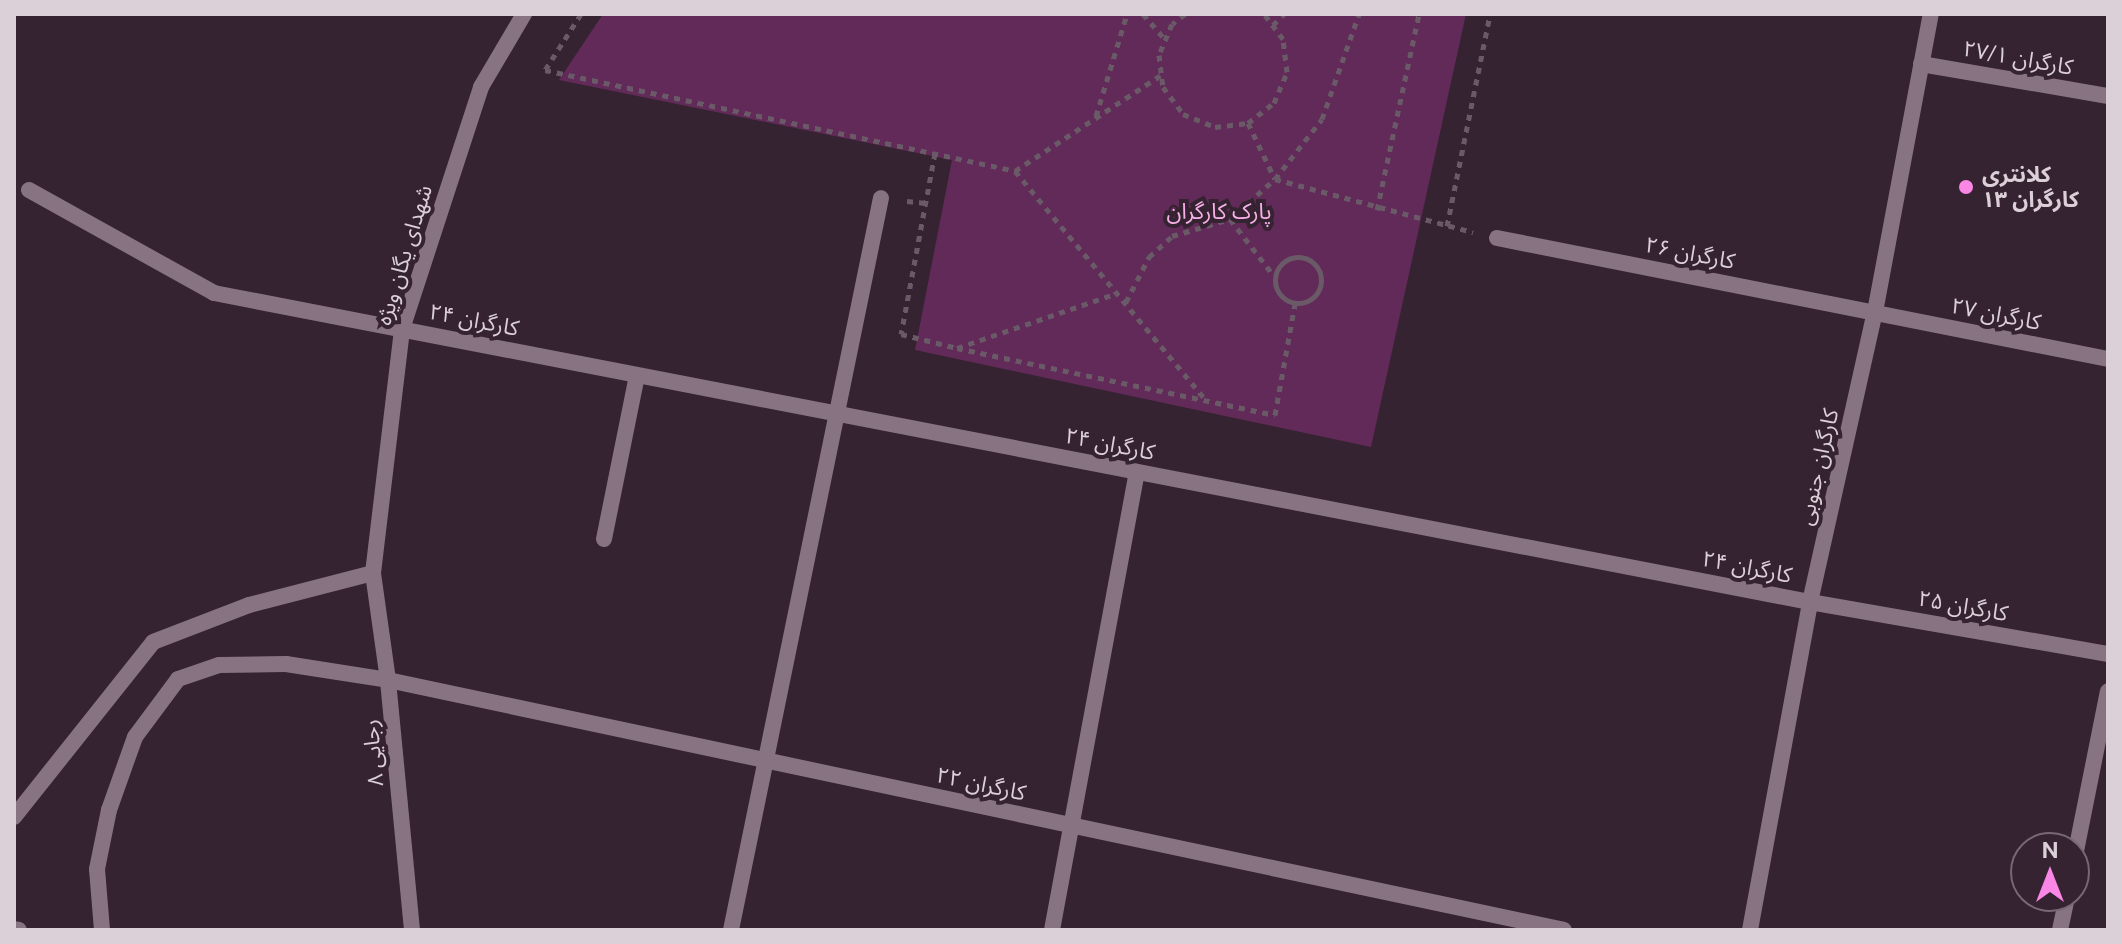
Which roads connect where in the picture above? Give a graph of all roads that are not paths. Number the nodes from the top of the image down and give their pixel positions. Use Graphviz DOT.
graph roads {
  1 [pos="524,14"];
  2 [pos="1931,14"];
  3 [pos="1921,64"];
  4 [pos="2108,96"];
  5 [pos="29,190"];
  6 [pos="881,198"];
  7 [pos="1497,238"];
  8 [pos="1875,312"];
  9 [pos="402,329"];
  10 [pos="2108,359"];
  11 [pos="637,375"];
  12 [pos="839,414"];
  13 [pos="1137,472"];
  14 [pos="604,539"];
  15 [pos="373,573"];
  16 [pos="1810,602"];
  17 [pos="2108,654"];
  18 [pos="388,680"];
  19 [pos="2108,691"];
  20 [pos="767,761"];
  21 [pos="14,817"];
  22 [pos="1071,825"];
  23 [pos="2080,832"];
  24 [pos="102,930"];
  25 [pos="412,930"];
  26 [pos="731,930"];
  27 [pos="1052,930"];
  28 [pos="1564,930"];
  29 [pos="1750,930"];
  1 -- 9 [label="street, شهدای یگان ویژه"];
  2 -- 3 [label="street, کارگران جنوبی"];
  3 -- 4 [label="street, کارگران ۲۷/۱"];
  3 -- 8 [label="street, کارگران جنوبی"];
  5 -- 9 [label="street, کارگران ۲۴"];
  6 -- 12 [label="street"];
  7 -- 8 [label="street, کارگران ۲۶"];
  8 -- 10 [label="street, کارگران ۲۷"];
  8 -- 16 [label="street, کارگران جنوبی"];
  9 -- 11 [label="street, کارگران ۲۴"];
  9 -- 15 [label="street, شهدای یگان ویژه"];
  11 -- 12 [label="street, کارگران ۲۴"];
  11 -- 14 [label="street"];
  12 -- 13 [label="street, کارگران ۲۴"];
  12 -- 20 [label="street"];
  13 -- 16 [label="street, کارگران ۲۴"];
  13 -- 22 [label="street"];
  15 -- 18 [label="street, رجایی ۸"];
  15 -- 21 [label="street"];
  16 -- 17 [label="street, کارگران ۲۵"];
  16 -- 29 [label="street, کارگران جنوبی"];
  18 -- 20 [label="street, کارگران ۲۲"];
  18 -- 24 [label="street, کارگران ۲۲"];
  18 -- 25 [label="street, رجایی ۸"];
  19 -- 23 [label="street"];
  20 -- 22 [label="street, کارگران ۲۲"];
  20 -- 26 [label="street"];
  22 -- 27 [label="street"];
  22 -- 28 [label="street, کارگران ۲۲"];
}
